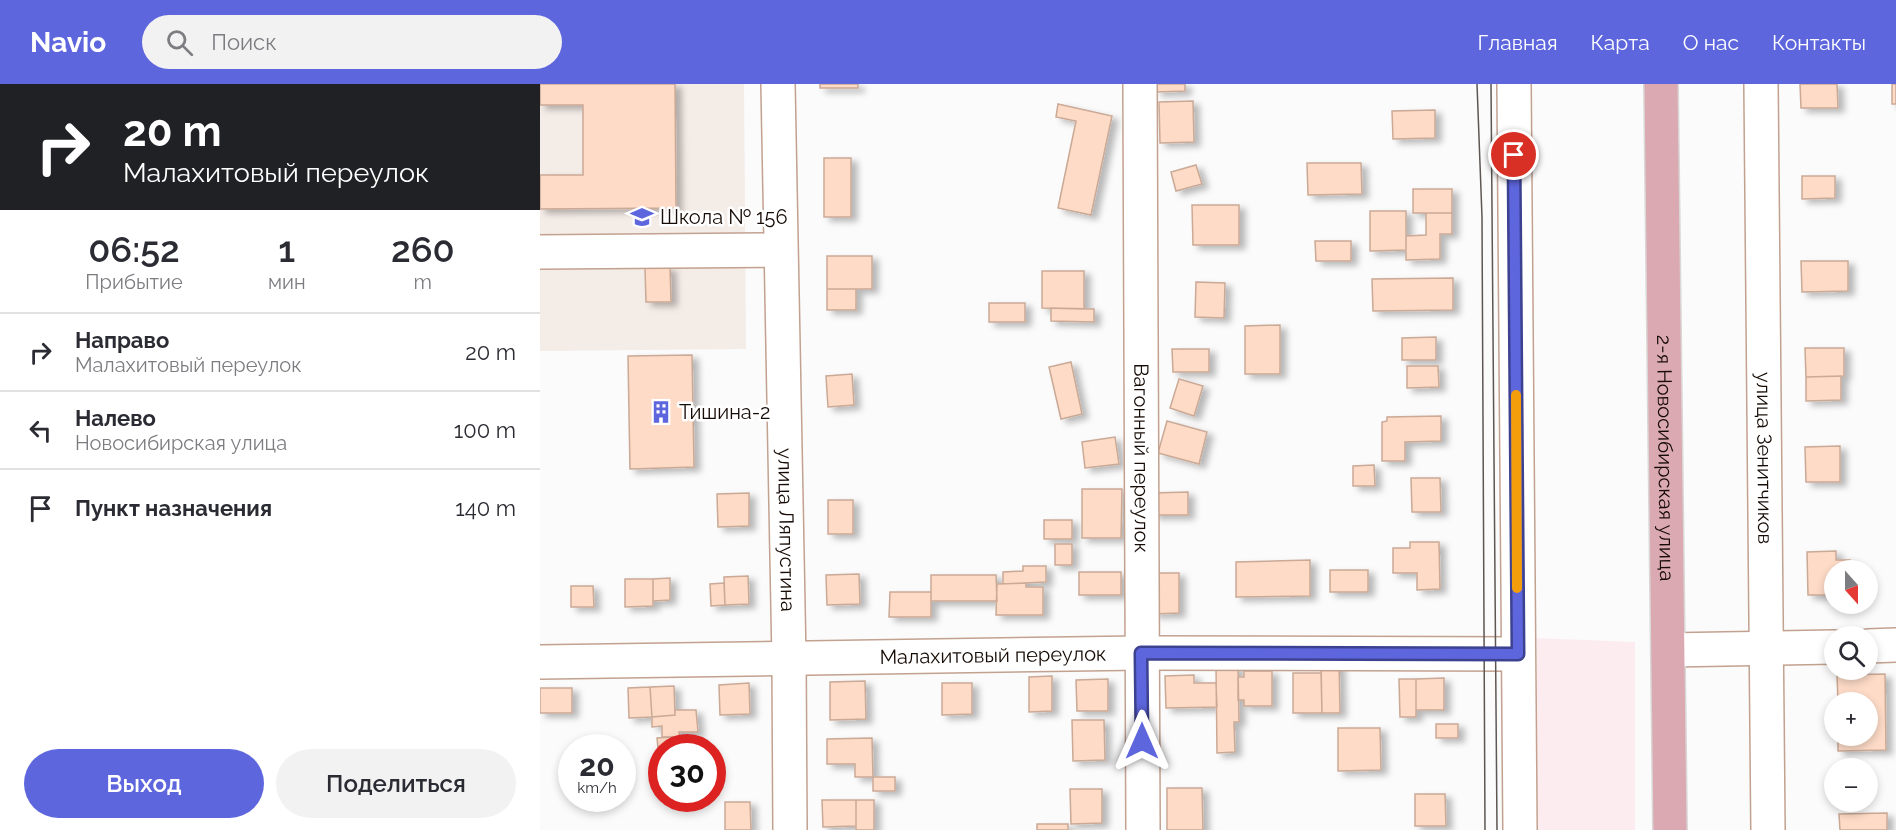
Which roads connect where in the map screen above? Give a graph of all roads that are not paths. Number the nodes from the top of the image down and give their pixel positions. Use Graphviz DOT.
graph roads {
  1 [pos="778,84"];
  2 [pos="1140,84"];
  3 [pos="1514,84"];
  4 [pos="1661,84"];
  5 [pos="1761,84"];
  6 [pos="779,250"];
  7 [pos="540,252"];
  8 [pos="1896,645"];
  9 [pos="1878,646"];
  10 [pos="1824,647"];
  11 [pos="1765,649"];
  12 [pos="1669,650"];
  13 [pos="1141,653"];
  14 [pos="1518,654"];
  15 [pos="789,660"];
  16 [pos="540,662"];
  17 [pos="790,830"];
  18 [pos="1143,830"];
  19 [pos="1520,830"];
  20 [pos="1670,830"];
  21 [pos="1768,830"];
  1 -- 6 [label="street, улица Ляпустина"];
  2 -- 13 [label="street, Вагонный переулок"];
  3 -- 14 [label="street"];
  4 -- 12 [label="main road, 2-я Новосибирская улица"];
  5 -- 11 [label="street, улица Зенитчиков"];
  6 -- 7 [label="street"];
  6 -- 15 [label="street, улица Ляпустина"];
  8 -- 9 [label="street"];
  10 -- 11 [label="street"];
  11 -- 12 [label="street"];
  11 -- 21 [label="street, улица Зенитчиков"];
  12 -- 20 [label="main road, 2-я Новосибирская улица"];
  13 -- 14 [label="street, Малахитовый переулок"];
  13 -- 15 [label="street, Малахитовый переулок"];
  13 -- 18 [label="street, Вагонный переулок"];
  14 -- 19 [label="street"];
  15 -- 16 [label="street, Малахитовый переулок"];
  15 -- 17 [label="street, улица Ляпустина"];
}
